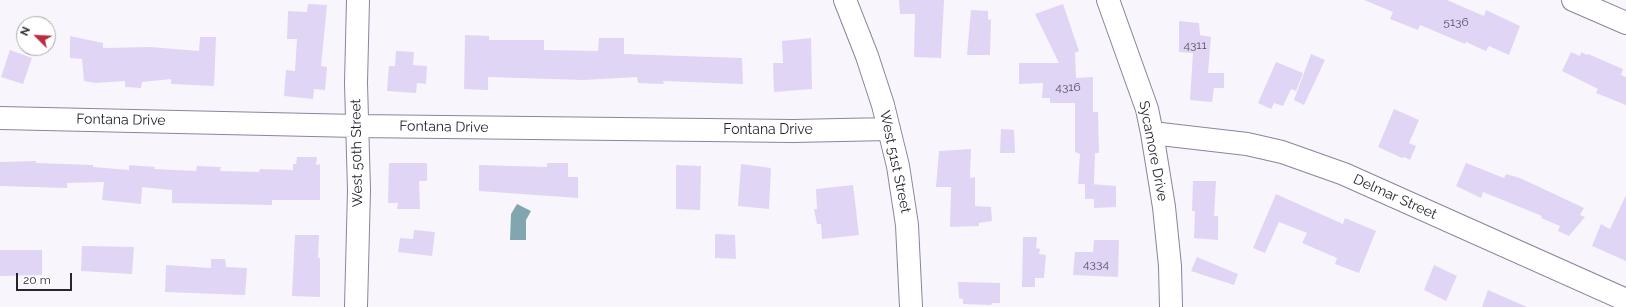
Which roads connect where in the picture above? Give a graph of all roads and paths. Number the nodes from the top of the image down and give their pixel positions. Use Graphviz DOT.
graph roads {
  1 [pos="358,0"];
  2 [pos="845,0"];
  3 [pos="1108,0"];
  4 [pos="1573,0"];
  5 [pos="1626,23"];
  6 [pos="0,118"];
  7 [pos="357,126"];
  8 [pos="889,129"];
  9 [pos="1152,133"];
  10 [pos="1626,300"];
  11 [pos="356,307"];
  12 [pos="911,307"];
  13 [pos="1171,307"];
  1 -- 7 [label="street, West 50th Street"];
  2 -- 8 [label="street, West 51st Street"];
  3 -- 9 [label="street, Sycamore Drive"];
  4 -- 5 [label="street"];
  6 -- 7 [label="street, Fontana Drive"];
  7 -- 8 [label="street, Fontana Drive"];
  7 -- 11 [label="street, West 50th Street"];
  8 -- 12 [label="street, West 51st Street"];
  9 -- 10 [label="street, Delmar Street"];
  9 -- 13 [label="street, Sycamore Drive"];
}
